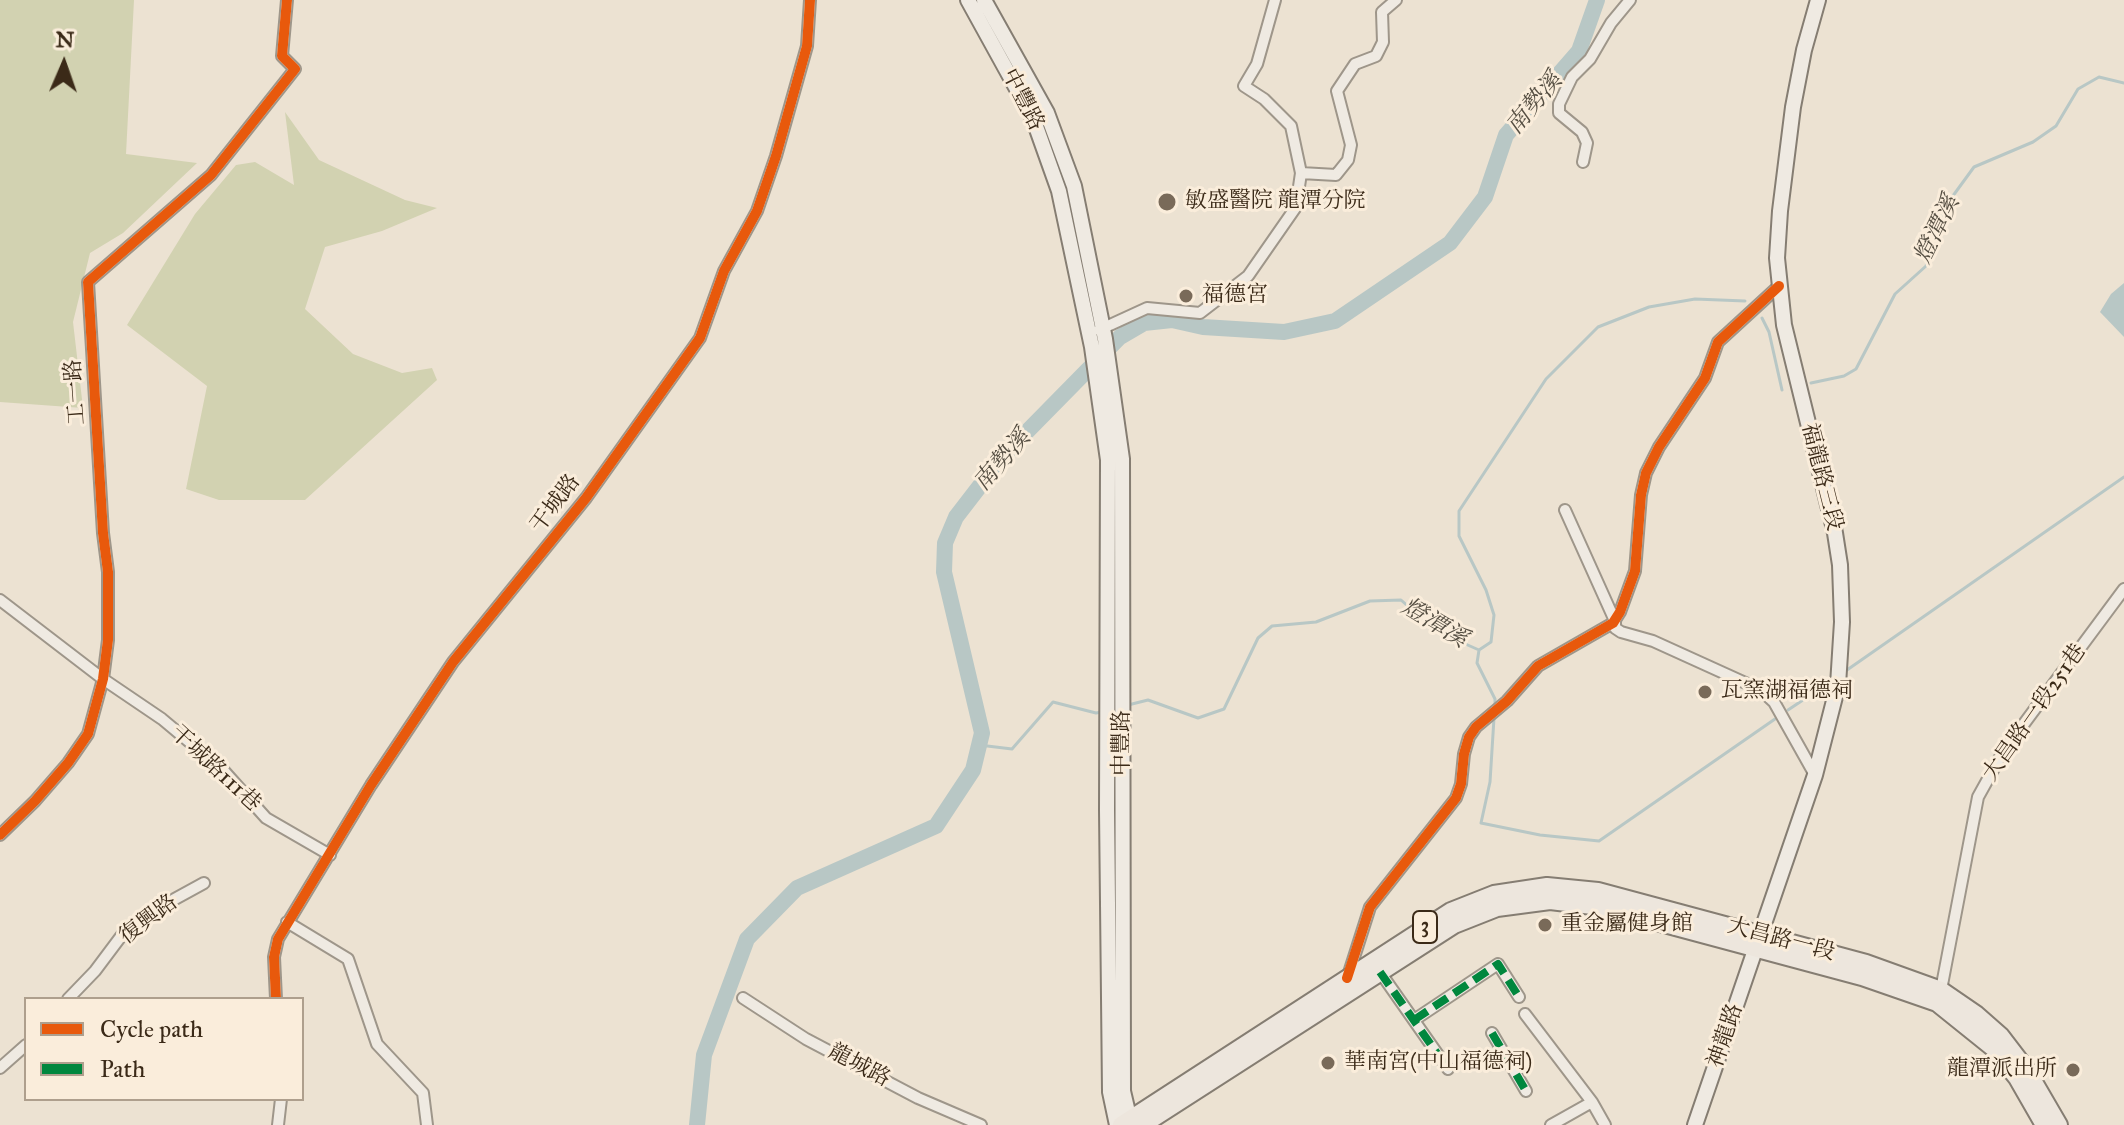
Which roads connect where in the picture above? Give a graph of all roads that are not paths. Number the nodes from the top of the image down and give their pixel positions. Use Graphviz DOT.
graph roads {
  1 [pos="287,0"];
  2 [pos="810,0"];
  3 [pos="968,0"];
  4 [pos="984,0"];
  5 [pos="1275,0"];
  6 [pos="1396,0"];
  7 [pos="1630,0"];
  8 [pos="1818,0"];
  9 [pos="1583,162"];
  10 [pos="1301,173"];
  11 [pos="1779,286"];
  12 [pos="1097,337"];
  13 [pos="1565,510"];
  14 [pos="2124,589"];
  15 [pos="0,600"];
  16 [pos="1615,621"];
  17 [pos="1115,630"];
  18 [pos="103,679"];
  19 [pos="1815,775"];
  20 [pos="0,835"];
  21 [pos="330,855"];
  22 [pos="204,883"];
  23 [pos="287,922"];
  24 [pos="1758,941"];
  25 [pos="1380,972"];
  26 [pos="1347,978"];
  27 [pos="1941,990"];
  28 [pos="70,997"];
  29 [pos="276,997"];
  30 [pos="1519,997"];
  31 [pos="743,998"];
  32 [pos="1525,1014"];
  33 [pos="1414,1020"];
  34 [pos="1492,1033"];
  35 [pos="24,1047"];
  36 [pos="0,1068"];
  37 [pos="1448,1069"];
  38 [pos="1526,1091"];
  39 [pos="281,1101"];
  40 [pos="1592,1102"];
  41 [pos="1128,1123"];
  42 [pos="278,1125"];
  43 [pos="427,1125"];
  44 [pos="981,1125"];
  45 [pos="1551,1125"];
  46 [pos="1605,1125"];
  47 [pos="1695,1125"];
  48 [pos="2044,1125"];
  49 [pos="2059,1125"];
  1 -- 18 [label="street, 工一路"];
  2 -- 21 [label="street, 干城路"];
  3 -- 12 [label="main road, 中豐路"];
  4 -- 12 [label="main road, 中豐路"];
  5 -- 10 [label="street"];
  6 -- 10 [label="street"];
  7 -- 9 [label="street"];
  8 -- 11 [label="main road, 福龍路三段"];
  10 -- 12 [label="street"];
  11 -- 16 [label="street"];
  11 -- 19 [label="main road, 福龍路三段"];
  12 -- 17 [label="main road, 中豐路"];
  12 -- 17 [label="main road, 中豐路"];
  13 -- 16 [label="street"];
  14 -- 27 [label="street, 大昌路一段251巷"];
  15 -- 18 [label="street, 干城路111巷"];
  16 -- 19 [label="street"];
  16 -- 26 [label="street"];
  17 -- 41 [label="main road, 中豐路"];
  18 -- 20 [label="street, 工一路"];
  18 -- 21 [label="street, 干城路111巷"];
  19 -- 24 [label="main road, 福龍路三段"];
  21 -- 23 [label="street, 干城路"];
  22 -- 28 [label="street, 復興路"];
  23 -- 29 [label="street, 干城路"];
  23 -- 43 [label="street"];
  24 -- 25 [label="main road, 大昌路一段 / 3"];
  24 -- 26 [label="main road, 大昌路一段 / 3"];
  24 -- 27 [label="main road, 大昌路一段 / 3"];
  24 -- 47 [label="main road, 神龍路"];
  24 -- 48 [label="main road, 大昌路一段 / 3"];
  25 -- 33 [label="street"];
  25 -- 41 [label="main road, 大昌路一段 / 3"];
  26 -- 41 [label="main road, 大昌路一段 / 3"];
  27 -- 49 [label="main road, 大昌路一段 / 3"];
  30 -- 33 [label="street"];
  31 -- 44 [label="street, 龍城路"];
  32 -- 40 [label="street"];
  33 -- 37 [label="street"];
  34 -- 38 [label="street"];
  35 -- 36 [label="street"];
  39 -- 42 [label="street"];
  40 -- 45 [label="street"];
  40 -- 46 [label="street"];
}
